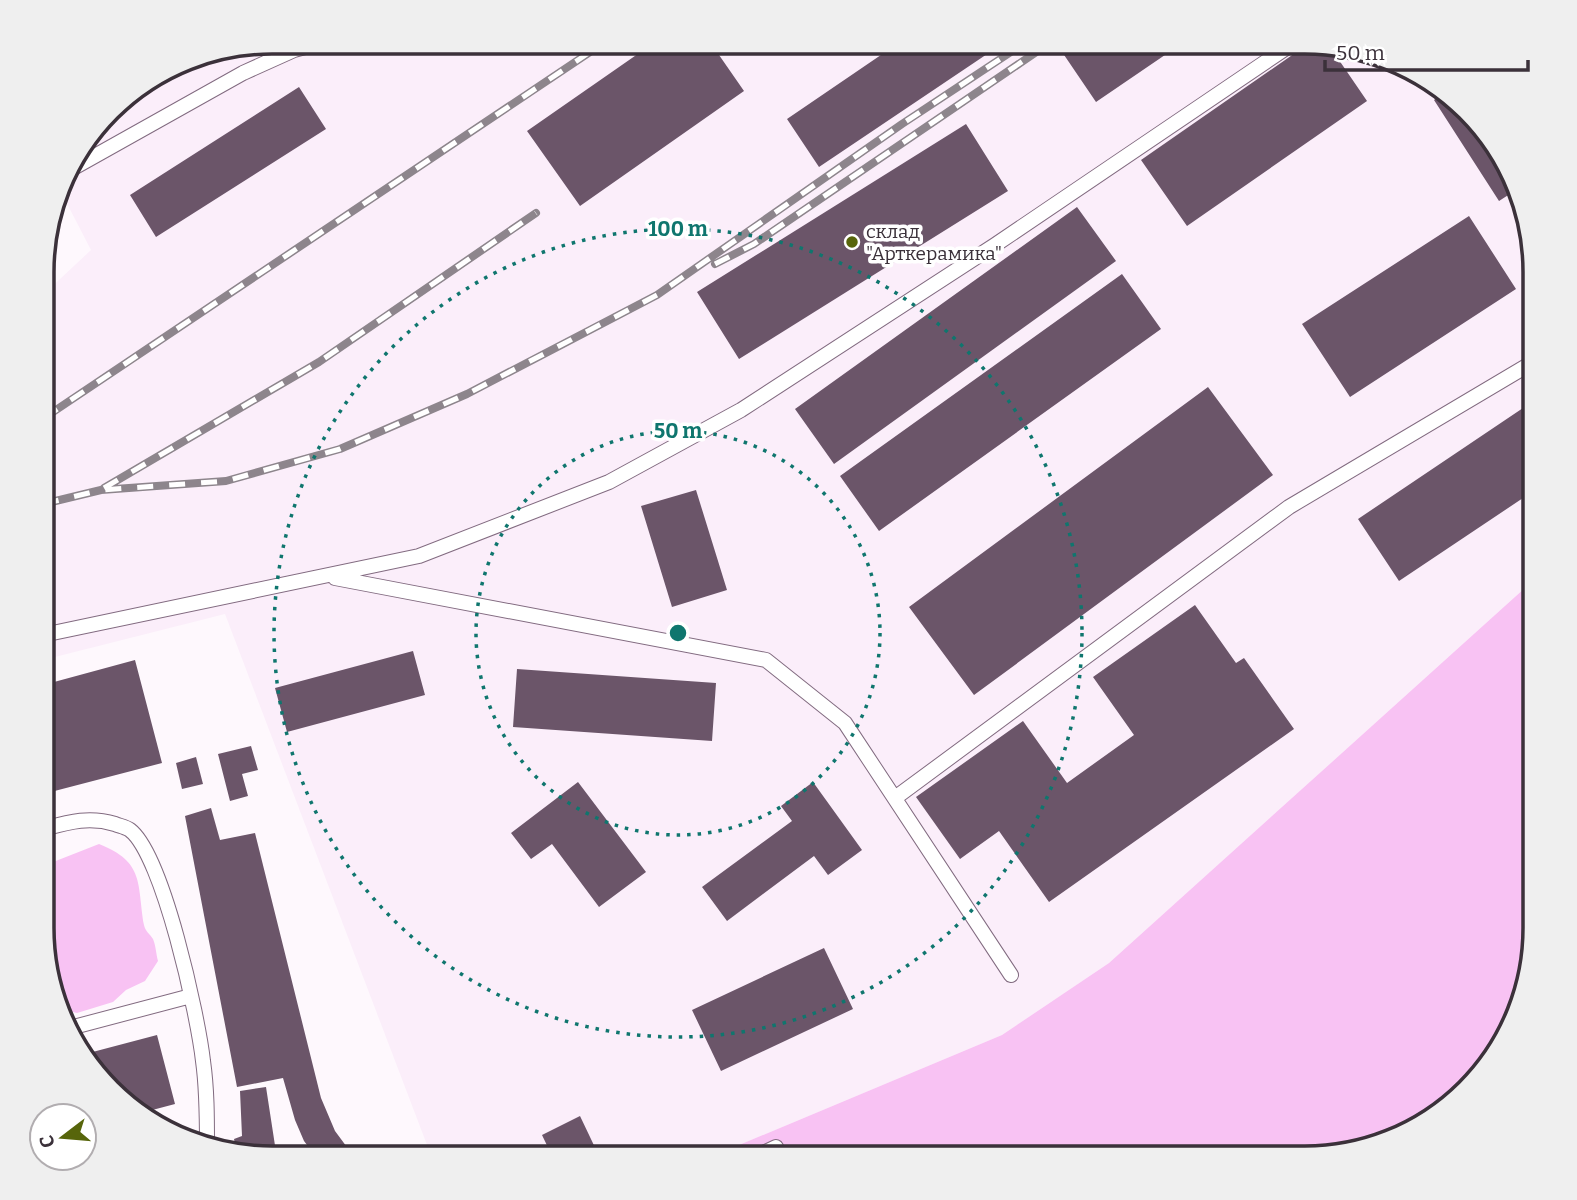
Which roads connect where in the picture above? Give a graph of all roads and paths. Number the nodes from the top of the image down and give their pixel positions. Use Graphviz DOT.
graph roads {
  1 [pos="283,55"];
  2 [pos="1276,55"];
  3 [pos="83,162"];
  4 [pos="1523,368"];
  5 [pos="326,576"];
  6 [pos="55,633"];
  7 [pos="895,798"];
  8 [pos="55,825"];
  9 [pos="1011,975"];
  10 [pos="191,996"];
  11 [pos="78,1026"];
  12 [pos="207,1135"];
  1 -- 3 [label="lane"];
  2 -- 5 [label="lane"];
  4 -- 7 [label="lane"];
  5 -- 6 [label="lane"];
  5 -- 7 [label="lane"];
  7 -- 9 [label="lane"];
  8 -- 10 [label="lane"];
  10 -- 11 [label="lane"];
  10 -- 12 [label="lane"];
}
